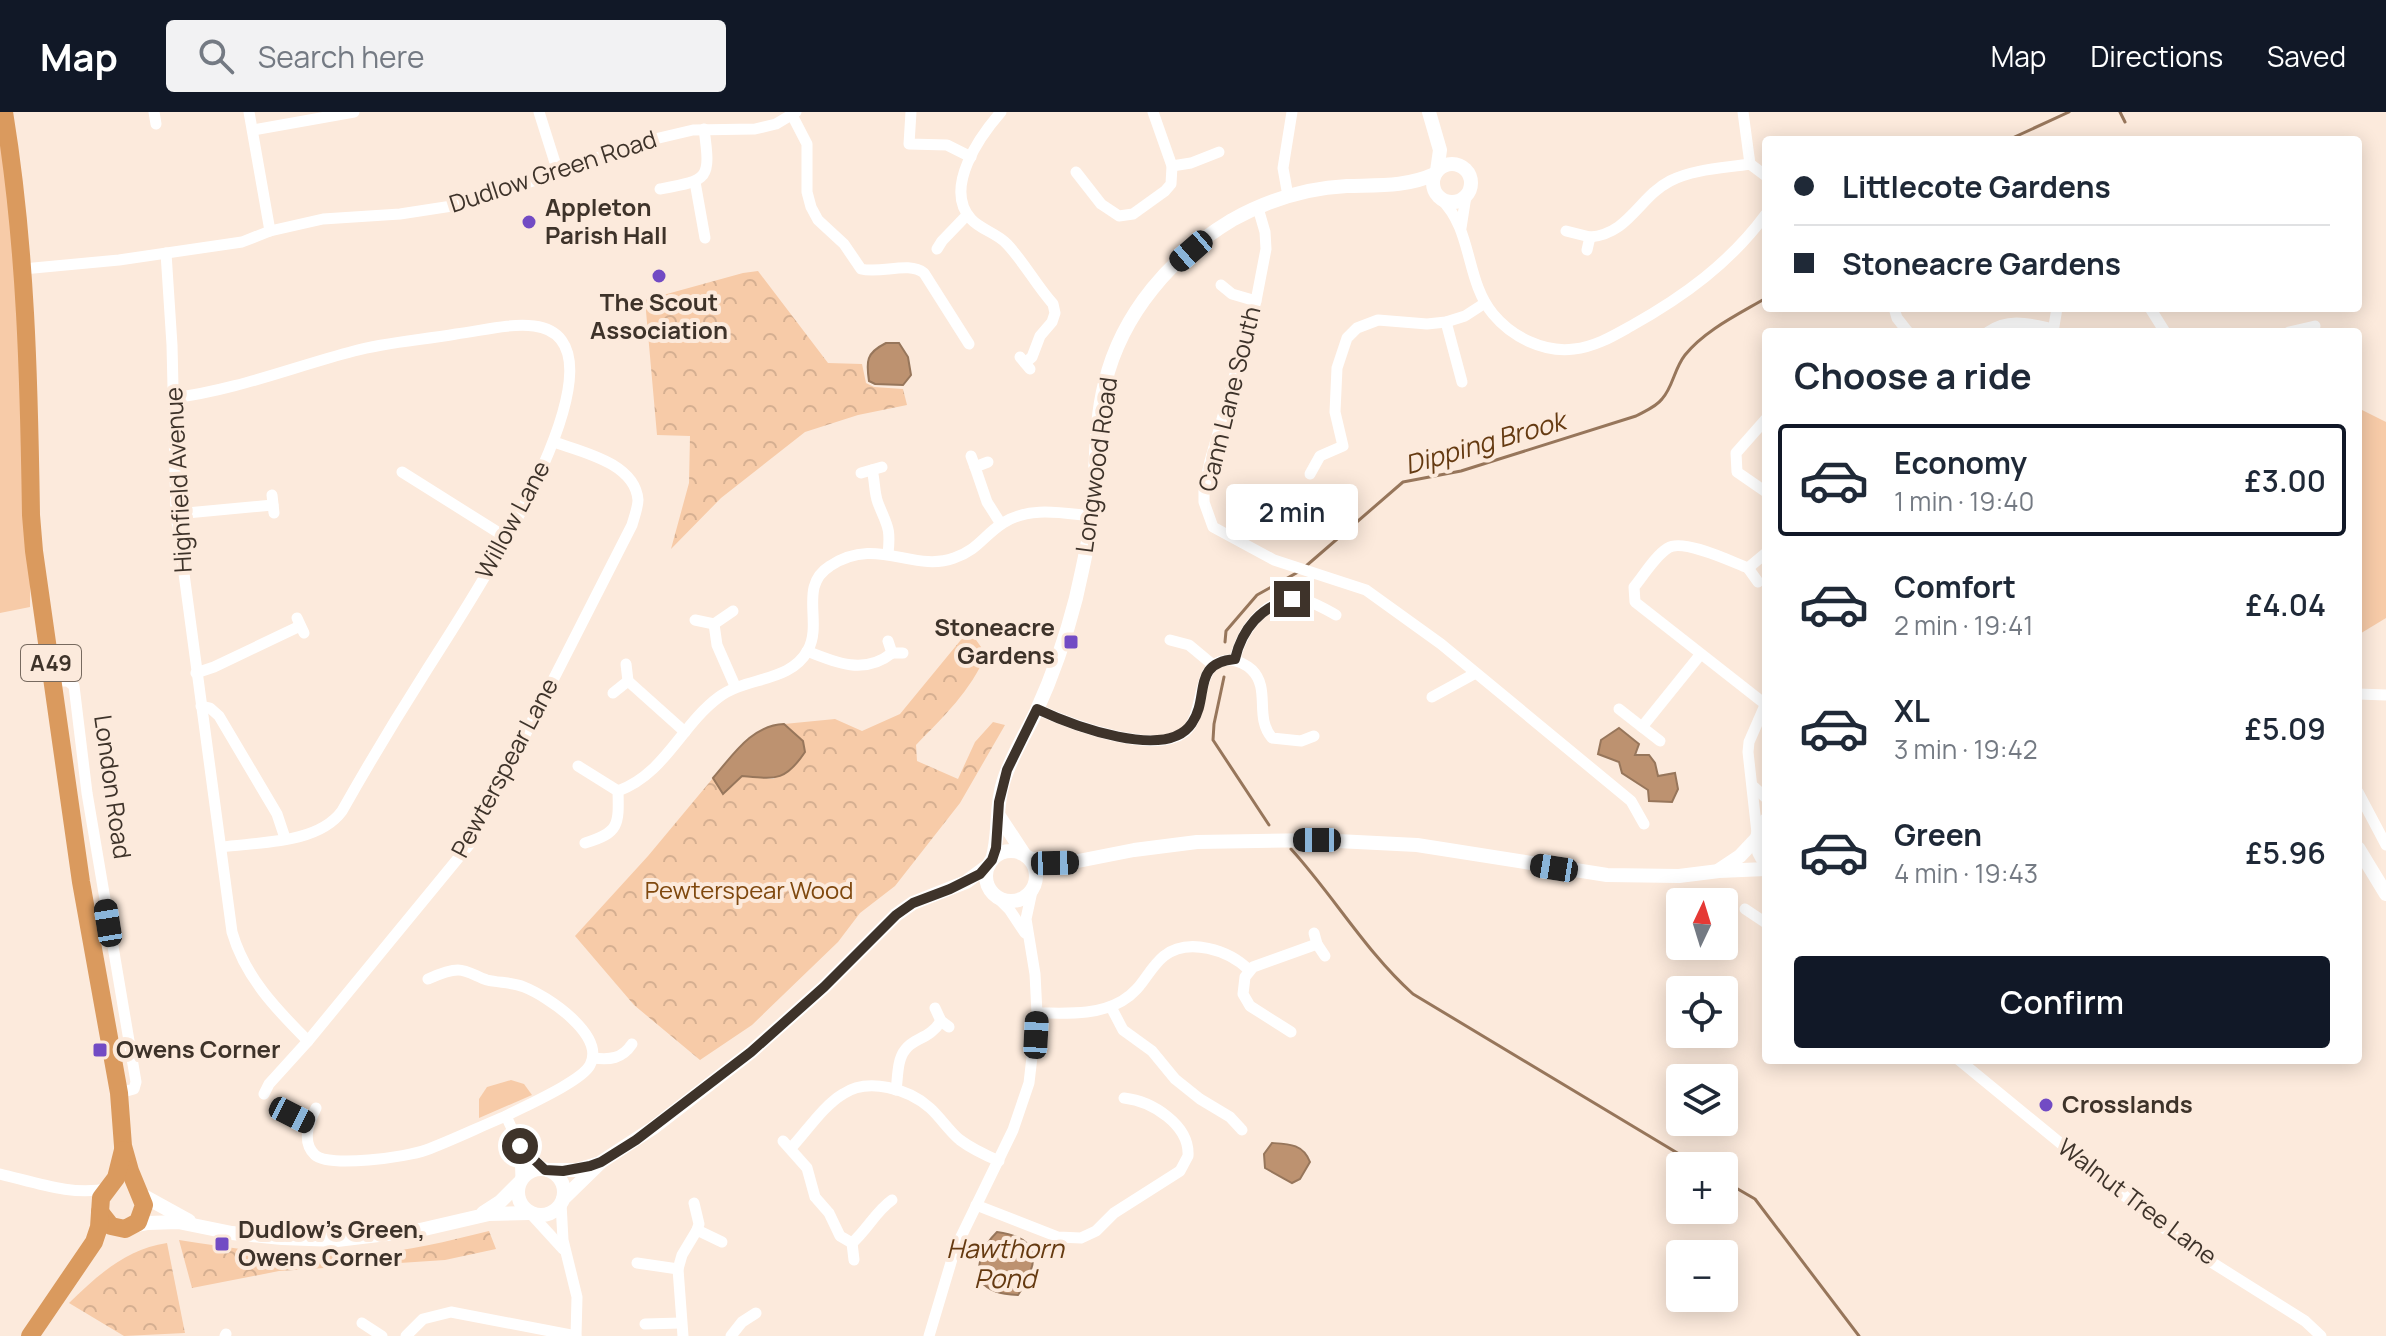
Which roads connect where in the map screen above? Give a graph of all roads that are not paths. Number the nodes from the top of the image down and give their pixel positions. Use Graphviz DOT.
graph roads {
  1 [pos="4,112"];
  2 [pos="249,112"];
  3 [pos="354,112"];
  4 [pos="539,112"];
  5 [pos="911,112"];
  6 [pos="1001,112"];
  7 [pos="1153,112"];
  8 [pos="1292,112"];
  9 [pos="1429,112"];
  10 [pos="1743,112"];
  11 [pos="794,114"];
  12 [pos="704,129"];
  13 [pos="253,130"];
  14 [pos="1437,133"];
  15 [pos="1219,152"];
  16 [pos="971,157"];
  17 [pos="1750,164"];
  18 [pos="1172,166"];
  19 [pos="1463,168"];
  20 [pos="558,172"];
  21 [pos="1076,172"];
  22 [pos="1436,172"];
  23 [pos="1762,173"];
  24 [pos="695,182"];
  25 [pos="1396,186"];
  26 [pos="660,189"];
  27 [pos="1288,196"];
  28 [pos="1466,196"];
  29 [pos="1441,199"];
  30 [pos="1258,208"];
  31 [pos="967,215"];
  32 [pos="1762,219"];
  33 [pos="1461,228"];
  34 [pos="270,231"];
  35 [pos="1566,231"];
  36 [pos="1590,237"];
  37 [pos="705,238"];
  38 [pos="937,249"];
  39 [pos="1587,250"];
  40 [pos="166,253"];
  41 [pos="23,269"];
  42 [pos="1221,285"];
  43 [pos="1256,301"];
  44 [pos="1485,303"];
  45 [pos="1446,322"];
  46 [pos="2315,326"];
  47 [pos="1995,328"];
  48 [pos="2043,328"];
  49 [pos="2306,328"];
  50 [pos="969,344"];
  51 [pos="1025,363"];
  52 [pos="1463,385"];
  53 [pos="173,398"];
  54 [pos="1762,424"];
  55 [pos="554,442"];
  56 [pos="988,462"];
  57 [pos="872,470"];
  58 [pos="402,472"];
  59 [pos="1310,474"];
  60 [pos="1762,489"];
  61 [pos="273,504"];
  62 [pos="176,514"];
  63 [pos="1092,516"];
  64 [pos="1001,524"];
  65 [pos="507,538"];
  66 [pos="888,554"];
  67 [pos="1762,556"];
  68 [pos="1748,568"];
  69 [pos="1758,582"];
  70 [pos="733,611"];
  71 [pos="1336,615"];
  72 [pos="695,620"];
  73 [pos="714,624"];
  74 [pos="300,626"];
  75 [pos="1170,640"];
  76 [pos="894,649"];
  77 [pos="807,651"];
  78 [pos="1700,655"];
  79 [pos="1235,659"];
  80 [pos="626,664"];
  81 [pos="1213,665"];
  82 [pos="196,673"];
  83 [pos="1474,674"];
  84 [pos="628,681"];
  85 [pos="735,686"];
  86 [pos="613,693"];
  87 [pos="2362,694"];
  88 [pos="2386,695"];
  89 [pos="1432,697"];
  90 [pos="1762,700"];
  91 [pos="201,706"];
  92 [pos="1037,709"];
  93 [pos="1619,709"];
  94 [pos="1762,713"];
  95 [pos="1642,727"];
  96 [pos="685,732"];
  97 [pos="1314,736"];
  98 [pos="1660,741"];
  99 [pos="578,766"];
  100 [pos="1754,787"];
  101 [pos="618,791"];
  102 [pos="1762,794"];
  103 [pos="2362,797"];
  104 [pos="999,816"];
  105 [pos="2381,822"];
  106 [pos="1644,824"];
  107 [pos="1762,827"];
  108 [pos="1757,836"];
  109 [pos="285,838"];
  110 [pos="585,843"];
  111 [pos="2386,845"];
  112 [pos="222,847"];
  113 [pos="2362,855"];
  114 [pos="1027,856"];
  115 [pos="1762,856"];
  116 [pos="990,862"];
  117 [pos="1073,862"];
  118 [pos="1762,869"];
  119 [pos="1719,871"];
  120 [pos="950,889"];
  121 [pos="1033,890"];
  122 [pos="2386,894"];
  123 [pos="995,895"];
  124 [pos="1745,909"];
  125 [pos="1762,920"];
  126 [pos="1027,937"];
  127 [pos="1325,956"];
  128 [pos="1249,970"];
  129 [pos="433,973"];
  130 [pos="1111,1007"];
  131 [pos="935,1008"];
  132 [pos="1037,1013"];
  133 [pos="1293,1033"];
  134 [pos="308,1041"];
  135 [pos="632,1044"];
  136 [pos="593,1058"];
  137 [pos="1964,1064"];
  138 [pos="896,1090"];
  139 [pos="264,1094"];
  140 [pos="1123,1098"];
  141 [pos="316,1108"];
  142 [pos="292,1115"];
  143 [pos="506,1116"];
  144 [pos="308,1124"];
  145 [pos="1242,1130"];
  146 [pos="123,1146"];
  147 [pos="520,1146"];
  148 [pos="999,1161"];
  149 [pos="601,1162"];
  150 [pos="546,1170"];
  151 [pos="0,1174"];
  152 [pos="520,1181"];
  153 [pos="109,1188"];
  154 [pos="74,1190"];
  155 [pos="140,1193"];
  156 [pos="894,1200"];
  157 [pos="562,1201"];
  158 [pos="694,1203"];
  159 [pos="976,1205"];
  160 [pos="100,1211"];
  161 [pos="530,1213"];
  162 [pos="475,1217"];
  163 [pos="197,1224"];
  164 [pos="131,1227"];
  165 [pos="697,1230"];
  166 [pos="722,1242"];
  167 [pos="852,1243"];
  168 [pos="565,1253"];
  169 [pos="84,1258"];
  170 [pos="854,1260"];
  171 [pos="637,1263"];
  172 [pos="678,1269"];
  173 [pos="757,1312"];
  174 [pos="641,1321"];
  175 [pos="362,1323"];
  176 [pos="681,1323"];
  177 [pos="30,1336"];
  178 [pos="382,1336"];
  179 [pos="406,1336"];
  180 [pos="576,1336"];
  181 [pos="683,1336"];
  182 [pos="731,1336"];
  183 [pos="929,1336"];
  184 [pos="2321,1336"];
  1 -- 41 [label="highway, London Road / A49"];
  2 -- 13 [label="street"];
  3 -- 13 [label="street"];
  4 -- 20 [label="street"];
  5 -- 16 [label="street"];
  6 -- 16 [label="street"];
  7 -- 18 [label="street"];
  8 -- 27 [label="street"];
  9 -- 14 [label="street"];
  10 -- 17 [label="street"];
  11 -- 12 [label="street, Dudlow Green Road"];
  11 -- 50 [label="street"];
  12 -- 20 [label="street, Dudlow Green Road"];
  12 -- 24 [label="street"];
  13 -- 34 [label="street"];
  14 -- 19 [label="street"];
  14 -- 22 [label="street"];
  15 -- 18 [label="street"];
  16 -- 31 [label="street"];
  17 -- 23 [label="street"];
  17 -- 36 [label="street"];
  18 -- 21 [label="street"];
  19 -- 22 [label="street"];
  19 -- 28 [label="street"];
  20 -- 34 [label="street, Dudlow Green Road"];
  22 -- 25 [label="street, Longwood Road"];
  22 -- 29 [label="street"];
  24 -- 26 [label="street"];
  24 -- 37 [label="street"];
  25 -- 27 [label="street, Longwood Road"];
  25 -- 29 [label="street, Longwood Road"];
  27 -- 30 [label="street, Longwood Road"];
  28 -- 29 [label="street"];
  28 -- 33 [label="street"];
  29 -- 33 [label="street"];
  30 -- 43 [label="street, Cann Lane South"];
  30 -- 63 [label="street, Longwood Road"];
  31 -- 38 [label="street"];
  31 -- 51 [label="street"];
  32 -- 44 [label="street"];
  33 -- 44 [label="street"];
  34 -- 40 [label="street, Dudlow Green Road"];
  35 -- 36 [label="street"];
  36 -- 39 [label="street"];
  40 -- 41 [label="street, Dudlow Green Road"];
  40 -- 53 [label="street, Highfield Avenue"];
  41 -- 146 [label="highway, London Road / A49"];
  42 -- 43 [label="street"];
  43 -- 83 [label="street, Cann Lane South"];
  44 -- 45 [label="street"];
  45 -- 52 [label="street"];
  45 -- 59 [label="street"];
  46 -- 49 [label="street"];
  47 -- 48 [label="street"];
  53 -- 55 [label="street, Willow Lane"];
  53 -- 62 [label="street, Highfield Avenue"];
  54 -- 60 [label="street"];
  55 -- 65 [label="street, Willow Lane"];
  55 -- 134 [label="street, Pewterspear Lane"];
  56 -- 64 [label="street"];
  57 -- 66 [label="street"];
  58 -- 65 [label="street"];
  61 -- 62 [label="street"];
  62 -- 82 [label="street, Highfield Avenue"];
  63 -- 64 [label="street"];
  63 -- 92 [label="street, Longwood Road"];
  64 -- 66 [label="street"];
  65 -- 109 [label="street, Willow Lane"];
  66 -- 77 [label="street"];
  67 -- 68 [label="street"];
  68 -- 69 [label="street"];
  68 -- 78 [label="street"];
  70 -- 73 [label="street"];
  71 -- 79 [label="street"];
  72 -- 73 [label="street"];
  73 -- 85 [label="street"];
  74 -- 82 [label="street"];
  75 -- 81 [label="street"];
  76 -- 77 [label="street"];
  77 -- 85 [label="street"];
  78 -- 90 [label="street"];
  78 -- 95 [label="street"];
  79 -- 81 [label="street"];
  79 -- 97 [label="street"];
  80 -- 84 [label="street"];
  81 -- 92 [label="street"];
  82 -- 91 [label="street, Highfield Avenue"];
  83 -- 89 [label="street"];
  83 -- 106 [label="street, Cann Lane South"];
  84 -- 86 [label="street"];
  84 -- 96 [label="street"];
  85 -- 96 [label="street"];
  87 -- 88 [label="street"];
  91 -- 109 [label="street"];
  91 -- 112 [label="street, Highfield Avenue"];
  92 -- 104 [label="street, Longwood Road"];
  93 -- 95 [label="street"];
  94 -- 100 [label="street"];
  95 -- 98 [label="street"];
  96 -- 101 [label="street"];
  99 -- 101 [label="street"];
  100 -- 102 [label="street"];
  100 -- 108 [label="street"];
  101 -- 110 [label="street"];
  103 -- 105 [label="street"];
  104 -- 114 [label="street"];
  104 -- 116 [label="street, Longwood Road"];
  105 -- 111 [label="street"];
  107 -- 108 [label="street"];
  108 -- 115 [label="street"];
  108 -- 119 [label="street"];
  109 -- 112 [label="street"];
  112 -- 134 [label="street, Highfield Avenue"];
  113 -- 122 [label="street"];
  114 -- 116 [label="street"];
  114 -- 117 [label="street"];
  114 -- 121 [label="street"];
  116 -- 120 [label="street"];
  116 -- 123 [label="street"];
  117 -- 119 [label="street"];
  117 -- 121 [label="street"];
  118 -- 119 [label="street"];
  120 -- 123 [label="street"];
  120 -- 149 [label="street"];
  121 -- 123 [label="street"];
  121 -- 126 [label="street"];
  123 -- 126 [label="street"];
  124 -- 125 [label="street"];
  126 -- 132 [label="street"];
  127 -- 128 [label="street"];
  128 -- 130 [label="street"];
  128 -- 133 [label="street"];
  129 -- 136 [label="street"];
  130 -- 132 [label="street"];
  130 -- 145 [label="street"];
  131 -- 138 [label="street"];
  132 -- 148 [label="street"];
  134 -- 139 [label="street, Pewterspear Lane"];
  135 -- 136 [label="street"];
  136 -- 143 [label="street"];
  137 -- 184 [label="street, Walnut Tree Lane"];
  138 -- 148 [label="street"];
  138 -- 167 [label="street"];
  140 -- 159 [label="street"];
  141 -- 144 [label="street"];
  142 -- 144 [label="street"];
  143 -- 144 [label="street"];
  143 -- 147 [label="street"];
  146 -- 153 [label="highway, London Road / A49"];
  146 -- 155 [label="highway, London Road / A49"];
  147 -- 150 [label="street"];
  147 -- 152 [label="street"];
  148 -- 159 [label="street"];
  149 -- 150 [label="street"];
  149 -- 157 [label="street"];
  150 -- 152 [label="street"];
  150 -- 157 [label="street"];
  151 -- 154 [label="street"];
  152 -- 161 [label="street"];
  152 -- 162 [label="street"];
  153 -- 154 [label="street"];
  153 -- 155 [label="highway"];
  153 -- 160 [label="highway, A49"];
  154 -- 160 [label="street"];
  155 -- 163 [label="street"];
  155 -- 164 [label="highway"];
  156 -- 167 [label="street"];
  157 -- 161 [label="street"];
  157 -- 168 [label="street"];
  158 -- 165 [label="street"];
  159 -- 183 [label="street"];
  160 -- 164 [label="highway"];
  160 -- 169 [label="highway, A49"];
  161 -- 162 [label="street"];
  161 -- 168 [label="street"];
  162 -- 163 [label="street"];
  163 -- 164 [label="street"];
  164 -- 169 [label="highway, A49"];
  165 -- 166 [label="street"];
  165 -- 172 [label="street"];
  167 -- 170 [label="street"];
  168 -- 180 [label="street"];
  169 -- 177 [label="highway, A49"];
  171 -- 172 [label="street"];
  172 -- 176 [label="street"];
  173 -- 182 [label="street"];
  174 -- 176 [label="street"];
  175 -- 178 [label="street"];
  176 -- 181 [label="street"];
  179 -- 180 [label="street"];
}
